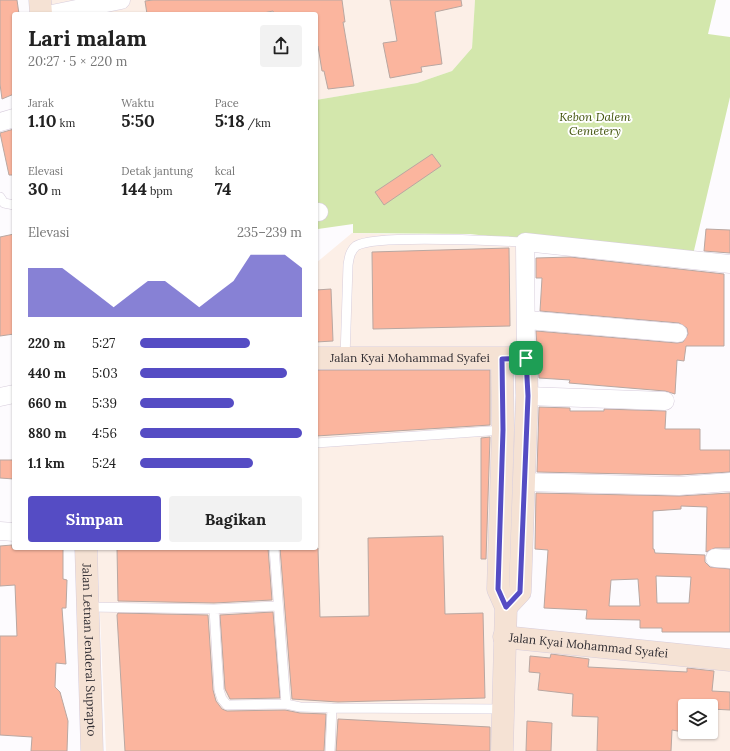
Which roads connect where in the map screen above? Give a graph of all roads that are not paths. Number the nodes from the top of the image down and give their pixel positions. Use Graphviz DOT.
graph roads {
  1 [pos="40,0"];
  2 [pos="121,0"];
  3 [pos="41,12"];
  4 [pos="62,12"];
  5 [pos="12,119"];
  6 [pos="0,122"];
  7 [pos="0,197"];
  8 [pos="12,205"];
  9 [pos="525,242"];
  10 [pos="730,264"];
  11 [pos="527,320"];
  12 [pos="678,332"];
  13 [pos="318,358"];
  14 [pos="345,358"];
  15 [pos="526,358"];
  16 [pos="502,359"];
  17 [pos="12,394"];
  18 [pos="528,396"];
  19 [pos="0,397"];
  20 [pos="665,401"];
  21 [pos="503,430"];
  22 [pos="318,444"];
  23 [pos="523,482"];
  24 [pos="730,482"];
  25 [pos="0,531"];
  26 [pos="12,532"];
  27 [pos="86,550"];
  28 [pos="274,550"];
  29 [pos="277,606"];
  30 [pos="88,607"];
  31 [pos="506,607"];
  32 [pos="214,609"];
  33 [pos="504,637"];
  34 [pos="730,660"];
  35 [pos="286,704"];
  36 [pos="332,708"];
  37 [pos="502,709"];
  38 [pos="92,751"];
  39 [pos="330,751"];
  40 [pos="502,751"];
  1 -- 3 [label="street"];
  2 -- 4 [label="street"];
  5 -- 6 [label="street"];
  7 -- 8 [label="lane"];
  9 -- 10 [label="street"];
  9 -- 11 [label="street"];
  9 -- 14 [label="lane"];
  11 -- 12 [label="street"];
  11 -- 15 [label="street"];
  13 -- 14 [label="street, Jalan Kyai Mohammad Syafei"];
  14 -- 16 [label="street, Jalan Kyai Mohammad Syafei"];
  15 -- 16 [label="street"];
  15 -- 18 [label="street"];
  16 -- 21 [label="street, Jalan Kyai Mohammad Syafei"];
  17 -- 19 [label="street"];
  18 -- 20 [label="street"];
  18 -- 23 [label="street"];
  21 -- 22 [label="lane"];
  21 -- 31 [label="street, Jalan Kyai Mohammad Syafei"];
  23 -- 24 [label="street"];
  23 -- 31 [label="street"];
  25 -- 26 [label="street"];
  27 -- 30 [label="street, Jalan Letnan Jenderal Suprapto"];
  28 -- 29 [label="lane"];
  29 -- 32 [label="lane"];
  29 -- 35 [label="lane"];
  30 -- 32 [label="lane"];
  30 -- 38 [label="street, Jalan Letnan Jenderal Suprapto"];
  31 -- 33 [label="street, Jalan Kyai Mohammad Syafei"];
  32 -- 35 [label="lane"];
  33 -- 34 [label="street, Jalan Kyai Mohammad Syafei"];
  33 -- 37 [label="street"];
  35 -- 36 [label="lane"];
  36 -- 37 [label="lane"];
  36 -- 39 [label="lane"];
  37 -- 40 [label="street"];
}
